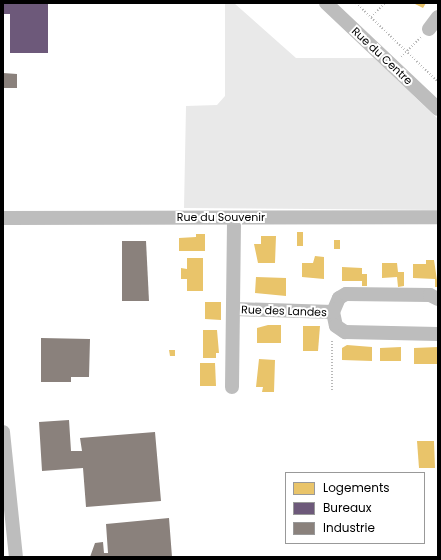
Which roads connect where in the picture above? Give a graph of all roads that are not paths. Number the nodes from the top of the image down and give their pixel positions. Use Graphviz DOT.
graph roads {
  1 [pos="326,3"];
  2 [pos="438,17"];
  3 [pos="429,29"];
  4 [pos="438,109"];
  5 [pos="438,217"];
  6 [pos="3,218"];
  7 [pos="234,218"];
  8 [pos="438,299"];
  9 [pos="235,309"];
  10 [pos="333,312"];
  11 [pos="438,334"];
  12 [pos="232,387"];
  13 [pos="3,432"];
  14 [pos="16,557"];
  1 -- 4 [label="street, Rue du Centre"];
  2 -- 3 [label="street"];
  5 -- 7 [label="street, Rue du Souvenir"];
  6 -- 7 [label="street, Rue du Souvenir"];
  7 -- 9 [label="street, Rue des Landes"];
  8 -- 10 [label="street, Rue des Landes"];
  9 -- 10 [label="street, Rue des Landes"];
  9 -- 12 [label="street, Rue des Landes"];
  10 -- 11 [label="street, Rue des Landes"];
  13 -- 14 [label="street"];
}
